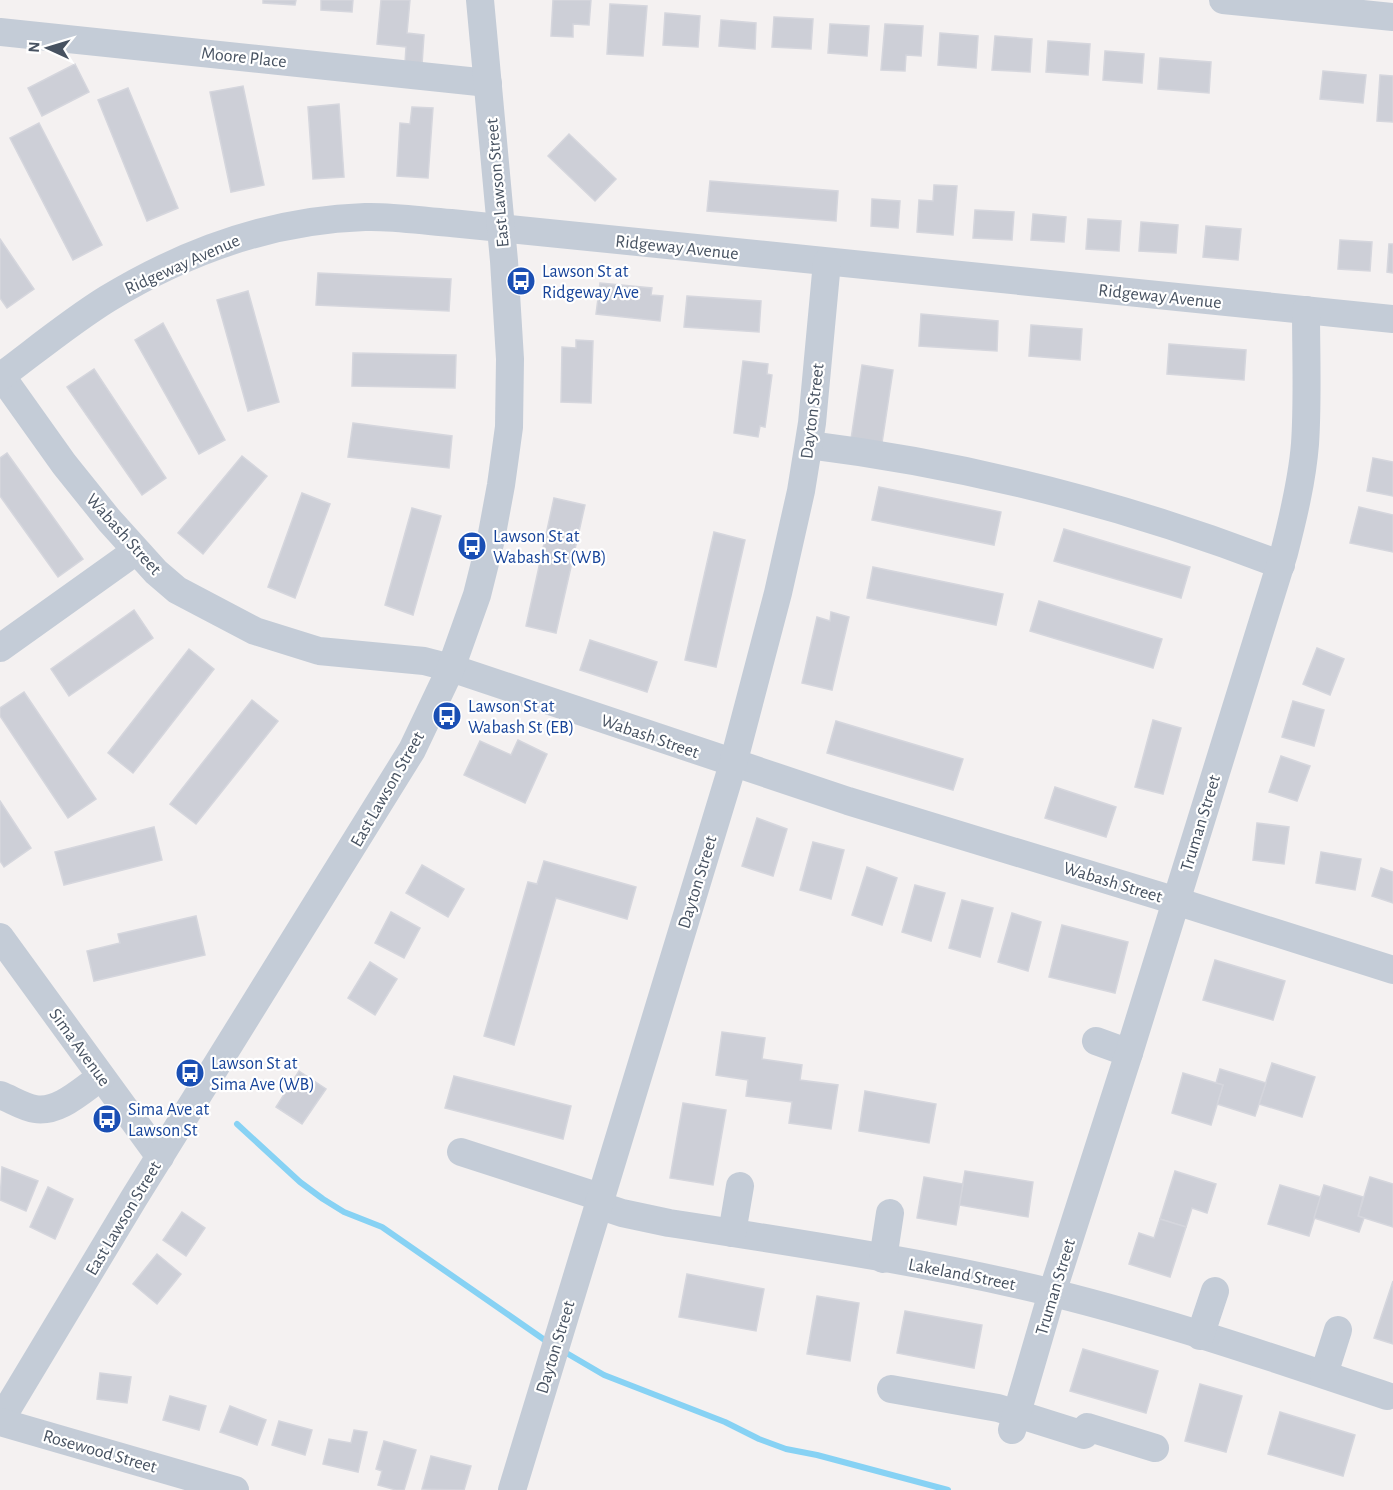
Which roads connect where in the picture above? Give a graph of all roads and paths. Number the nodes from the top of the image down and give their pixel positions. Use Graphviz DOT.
graph roads {
  1 [pos="480,0"];
  2 [pos="1223,0"];
  3 [pos="1393,17"];
  4 [pos="0,32"];
  5 [pos="488,83"];
  6 [pos="500,228"];
  7 [pos="827,262"];
  8 [pos="1306,310"];
  9 [pos="1393,319"];
  10 [pos="0,376"];
  11 [pos="809,445"];
  12 [pos="136,551"];
  13 [pos="1281,565"];
  14 [pos="0,648"];
  15 [pos="452,668"];
  16 [pos="733,764"];
  17 [pos="1175,901"];
  18 [pos="0,937"];
  19 [pos="1393,970"];
  20 [pos="1096,1041"];
  21 [pos="1129,1053"];
  22 [pos="101,1077"];
  23 [pos="0,1095"];
  24 [pos="462,1152"];
  25 [pos="160,1157"];
  26 [pos="740,1186"];
  27 [pos="599,1201"];
  28 [pos="890,1213"];
  29 [pos="732,1233"];
  30 [pos="883,1259"];
  31 [pos="1215,1291"];
  32 [pos="1052,1293"];
  33 [pos="1338,1330"];
  34 [pos="1200,1336"];
  35 [pos="1324,1374"];
  36 [pos="891,1389"];
  37 [pos="1387,1396"];
  38 [pos="0,1422"];
  39 [pos="1015,1422"];
  40 [pos="1155,1448"];
  41 [pos="235,1490"];
  42 [pos="512,1490"];
  1 -- 5 [label="street, East Lawson Street"];
  2 -- 3 [label="street"];
  4 -- 5 [label="street, Moore Place"];
  5 -- 6 [label="street, East Lawson Street"];
  6 -- 7 [label="street, Ridgeway Avenue"];
  6 -- 10 [label="street, Ridgeway Avenue"];
  6 -- 15 [label="street, East Lawson Street"];
  7 -- 8 [label="street, Ridgeway Avenue"];
  7 -- 11 [label="street, Dayton Street"];
  8 -- 9 [label="street, Ridgeway Avenue"];
  8 -- 13 [label="street, Truman Street"];
  10 -- 12 [label="street, Wabash Street"];
  11 -- 13 [label="street"];
  11 -- 16 [label="street, Dayton Street"];
  12 -- 14 [label="street"];
  12 -- 15 [label="street, Wabash Street"];
  13 -- 17 [label="street, Truman Street"];
  15 -- 16 [label="street, Wabash Street"];
  15 -- 25 [label="street, East Lawson Street"];
  16 -- 17 [label="street, Wabash Street"];
  16 -- 27 [label="street, Dayton Street"];
  17 -- 19 [label="street, Wabash Street"];
  17 -- 21 [label="street, Truman Street"];
  18 -- 22 [label="street, Sima Avenue"];
  20 -- 21 [label="street"];
  21 -- 32 [label="street, Truman Street"];
  22 -- 23 [label="street"];
  22 -- 25 [label="street, Sima Avenue"];
  24 -- 27 [label="street, Lakeland Street"];
  25 -- 38 [label="street, East Lawson Street"];
  26 -- 29 [label="street"];
  27 -- 29 [label="street, Lakeland Street"];
  27 -- 42 [label="street, Dayton Street"];
  28 -- 30 [label="street"];
  29 -- 30 [label="street, Lakeland Street"];
  30 -- 32 [label="street, Lakeland Street"];
  31 -- 34 [label="street"];
  32 -- 34 [label="street, Lakeland Street"];
  32 -- 39 [label="street, Truman Street"];
  33 -- 35 [label="street"];
  34 -- 35 [label="street, Lakeland Street"];
  35 -- 37 [label="street, Lakeland Street"];
  36 -- 39 [label="street"];
  38 -- 41 [label="street, Rosewood Street"];
  39 -- 40 [label="street"];
}
